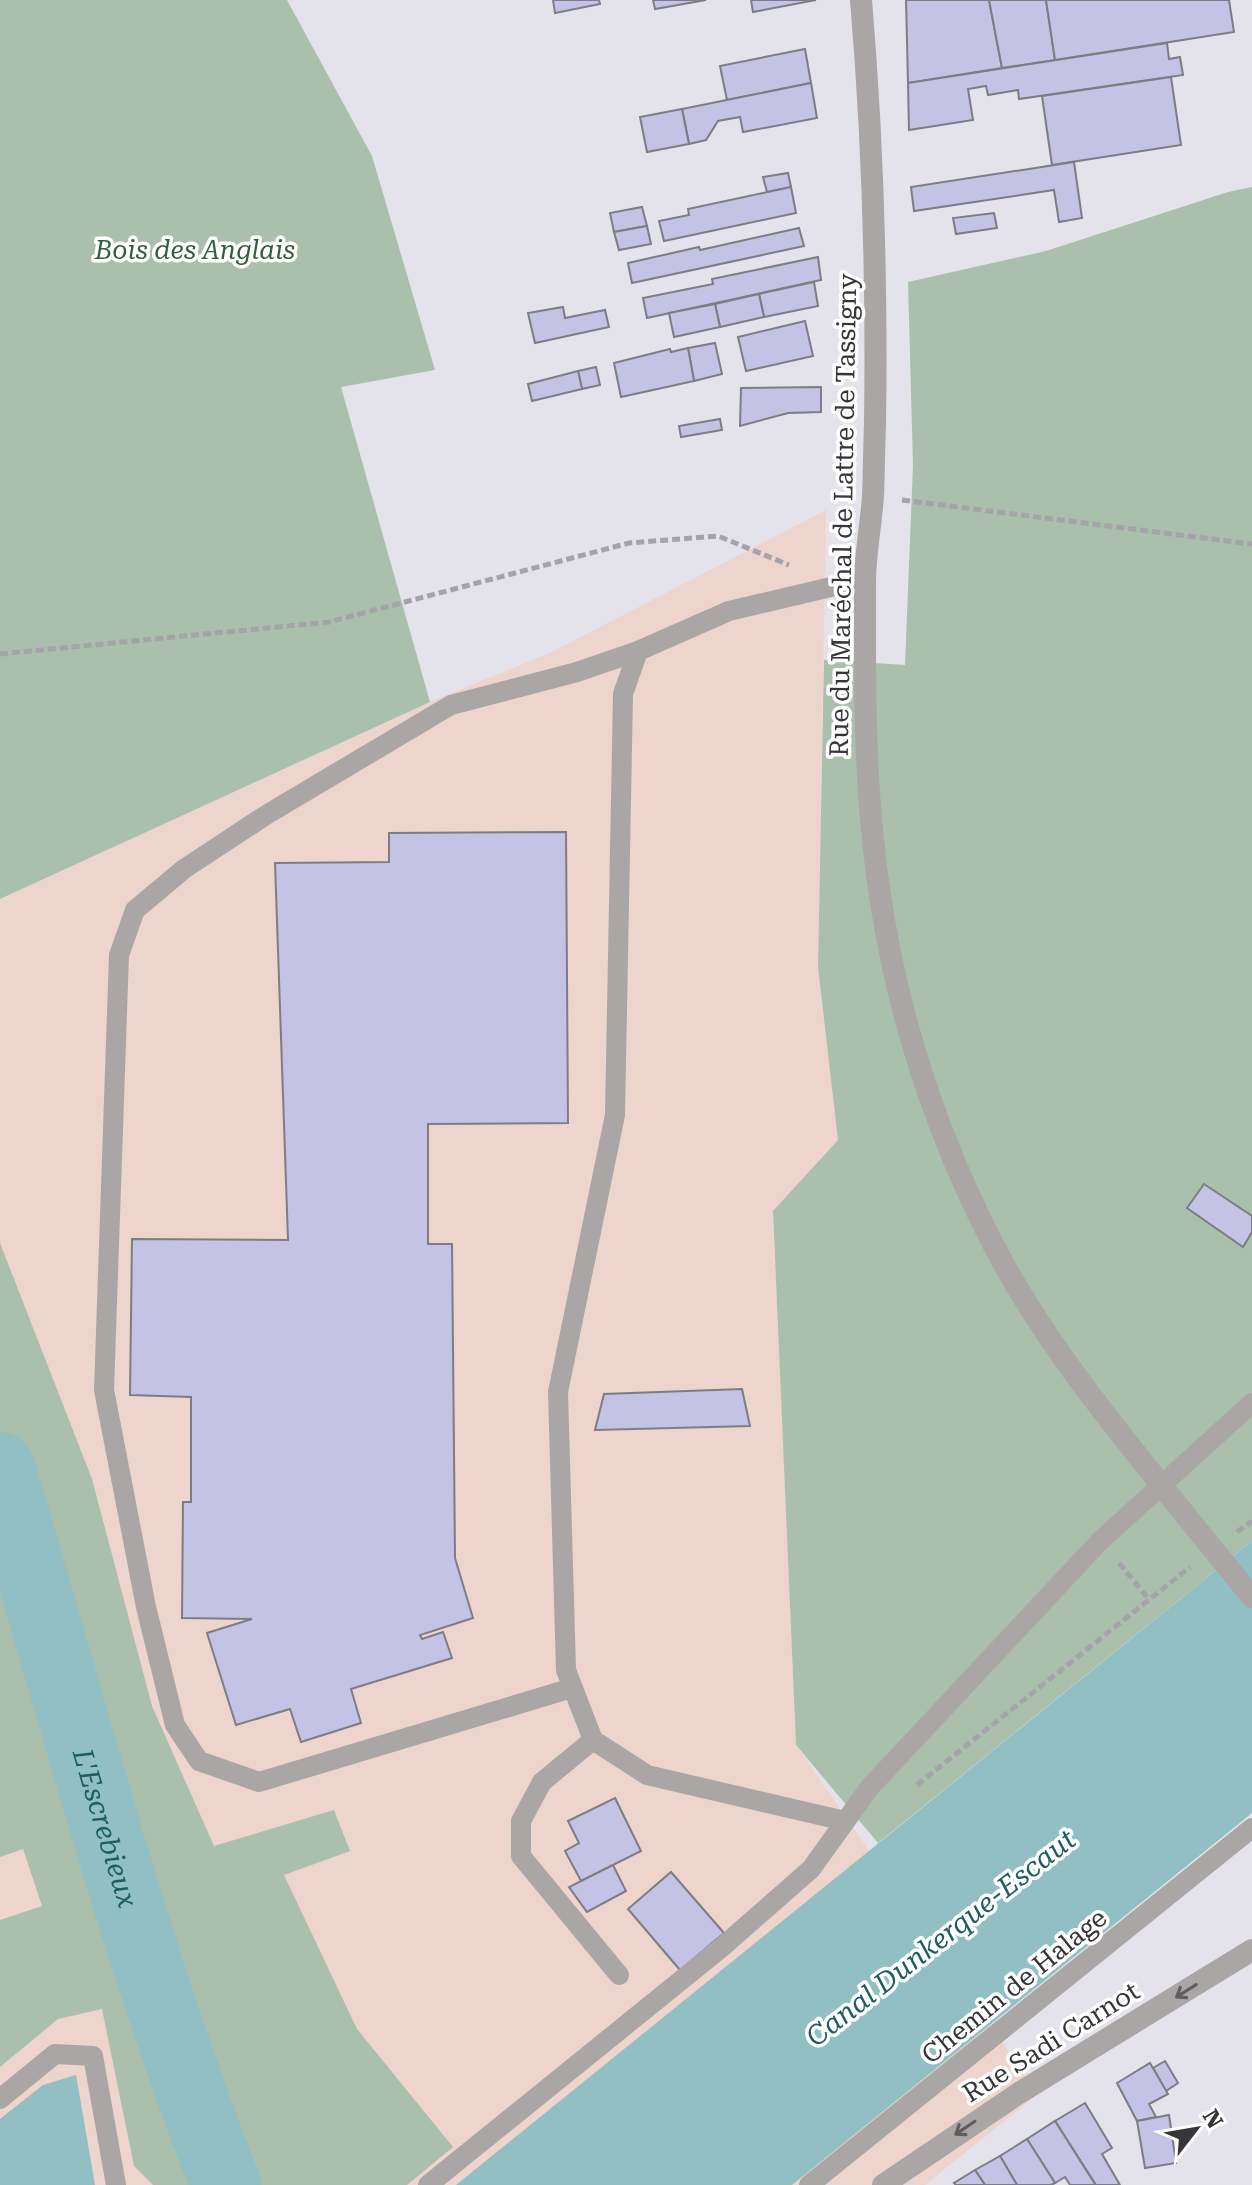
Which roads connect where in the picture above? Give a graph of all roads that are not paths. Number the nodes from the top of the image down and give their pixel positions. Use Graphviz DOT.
graph roads {
  1 [pos="861,0"];
  2 [pos="865,579"];
  3 [pos="638,651"];
  4 [pos="1252,1403"];
  5 [pos="1162,1485"];
  6 [pos="1252,1597"];
  7 [pos="572,1688"];
  8 [pos="593,1740"];
  9 [pos="845,1821"];
  10 [pos="1252,1828"];
  11 [pos="1252,1950"];
  12 [pos="619,1975"];
  13 [pos="0,2099"];
  14 [pos="116,2185"];
  15 [pos="428,2185"];
  16 [pos="809,2185"];
  17 [pos="883,2185"];
  1 -- 2 [label="street, Rue du Maréchal de Lattre de Tassigny"];
  2 -- 3 [label="lane"];
  2 -- 5 [label="street, Rue du Maréchal de Lattre de Tassigny"];
  3 -- 7 [label="lane"];
  3 -- 7 [label="lane"];
  4 -- 5 [label="lane"];
  5 -- 6 [label="street, Rue du Maréchal de Lattre de Tassigny, bridge"];
  5 -- 9 [label="lane"];
  7 -- 8 [label="lane"];
  8 -- 9 [label="lane"];
  8 -- 12 [label="lane"];
  9 -- 15 [label="lane"];
  10 -- 16 [label="lane, Chemin de Halage"];
  11 -- 17 [label="street, Rue Sadi Carnot, one-way"];
  13 -- 14 [label="lane"];
}
